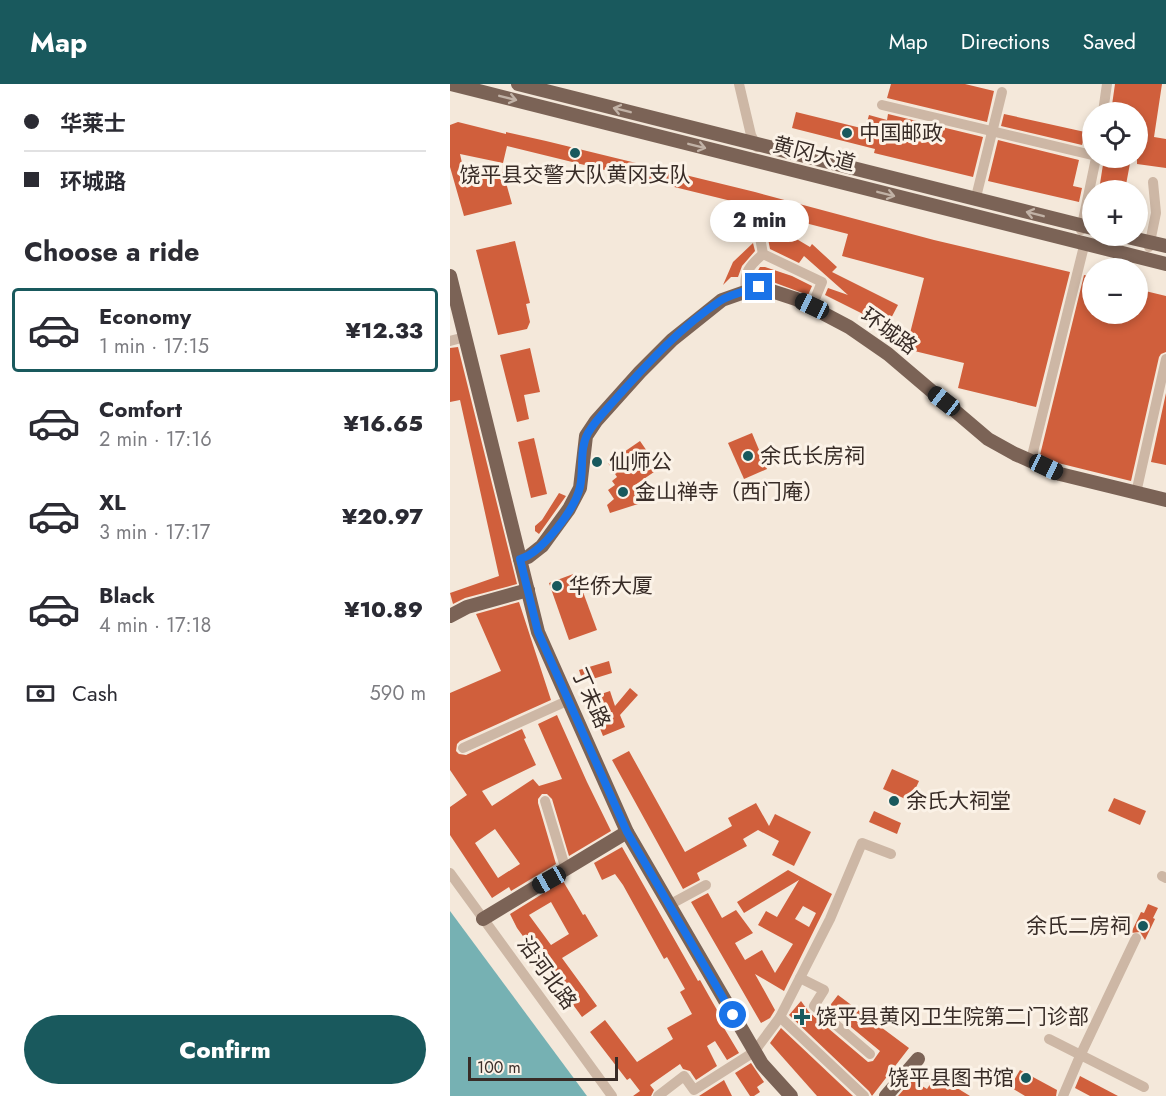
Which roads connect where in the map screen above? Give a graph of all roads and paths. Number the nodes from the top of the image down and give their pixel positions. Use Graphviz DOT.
graph roads {
  1 [pos="451,84"];
  2 [pos="518,84"];
  3 [pos="739,84"];
  4 [pos="1107,84"];
  5 [pos="1002,92"];
  6 [pos="1104,102"];
  7 [pos="882,105"];
  8 [pos="991,132"];
  9 [pos="758,151"];
  10 [pos="1082,153"];
  11 [pos="1153,182"];
  12 [pos="977,193"];
  13 [pos="1082,228"];
  14 [pos="759,232"];
  15 [pos="1148,242"];
  16 [pos="1166,246"];
  17 [pos="1149,247"];
  18 [pos="1083,250"];
  19 [pos="764,254"];
  20 [pos="1166,264"];
  21 [pos="450,276"];
  22 [pos="746,291"];
  23 [pos="812,306"];
  24 [pos="465,337"];
  25 [pos="450,341"];
  26 [pos="1166,359"];
  27 [pos="1031,460"];
  28 [pos="1136,493"];
  29 [pos="1166,500"];
  30 [pos="520,559"];
  31 [pos="528,590"];
  32 [pos="450,616"];
  33 [pos="569,700"];
  34 [pos="464,748"];
  35 [pos="545,801"];
  36 [pos="627,832"];
  37 [pos="891,854"];
  38 [pos="566,870"];
  39 [pos="450,873"];
  40 [pos="706,885"];
  41 [pos="669,904"];
  42 [pos="483,919"];
  43 [pos="1136,938"];
  44 [pos="800,978"];
  45 [pos="780,1017"];
  46 [pos="1049,1039"];
  47 [pos="754,1052"];
  48 [pos="870,1054"];
  49 [pos="1080,1056"];
  50 [pos="918,1059"];
  51 [pos="1144,1087"];
  52 [pos="612,1096"];
  53 [pos="658,1096"];
  54 [pos="791,1096"];
  55 [pos="864,1096"];
  56 [pos="886,1096"];
  57 [pos="1064,1096"];
  1 -- 20 [label="main road, 黄冈大道, one-way"];
  13 -- 2 [label="main road, 黄冈大道, one-way"];
  3 -- 9 [label="street"];
  4 -- 6 [label="street"];
  5 -- 8 [label="street"];
  7 -- 8 [label="street"];
  8 -- 10 [label="street"];
  8 -- 12 [label="street"];
  11 -- 17 [label="street"];
  14 -- 19 [label="street"];
  15 -- 16 [label="main road"];
  18 -- 27 [label="street"];
  19 -- 22 [label="street"];
  19 -- 23 [label="street"];
  21 -- 24 [label="main road, 丁未路"];
  22 -- 23 [label="main road, 环城路"];
  22 -- 30 [label="main road, 环城路"];
  23 -- 27 [label="main road, 环城路"];
  24 -- 25 [label="street"];
  24 -- 30 [label="main road, 丁未路"];
  26 -- 28 [label="street"];
  27 -- 28 [label="main road, 环城路"];
  28 -- 29 [label="main road, 环城路"];
  30 -- 31 [label="main road, 丁未路"];
  31 -- 32 [label="main road"];
  31 -- 33 [label="main road, 丁未路"];
  33 -- 34 [label="street"];
  33 -- 36 [label="main road, 丁未路"];
  35 -- 38 [label="street"];
  36 -- 38 [label="main road"];
  36 -- 41 [label="main road, 丁未路"];
  37 -- 44 [label="street"];
  38 -- 42 [label="main road"];
  39 -- 42 [label="street, 沿河北路"];
  40 -- 41 [label="street"];
  41 -- 47 [label="main road, 丁未路"];
  42 -- 52 [label="street, 沿河北路"];
  43 -- 49 [label="street"];
  44 -- 45 [label="street"];
  44 -- 48 [label="street"];
  45 -- 47 [label="street"];
  45 -- 55 [label="street"];
  46 -- 49 [label="street"];
  47 -- 53 [label="street"];
  47 -- 54 [label="main road, 丁未路"];
  49 -- 51 [label="street"];
  49 -- 57 [label="street"];
  50 -- 56 [label="main road"];
}
